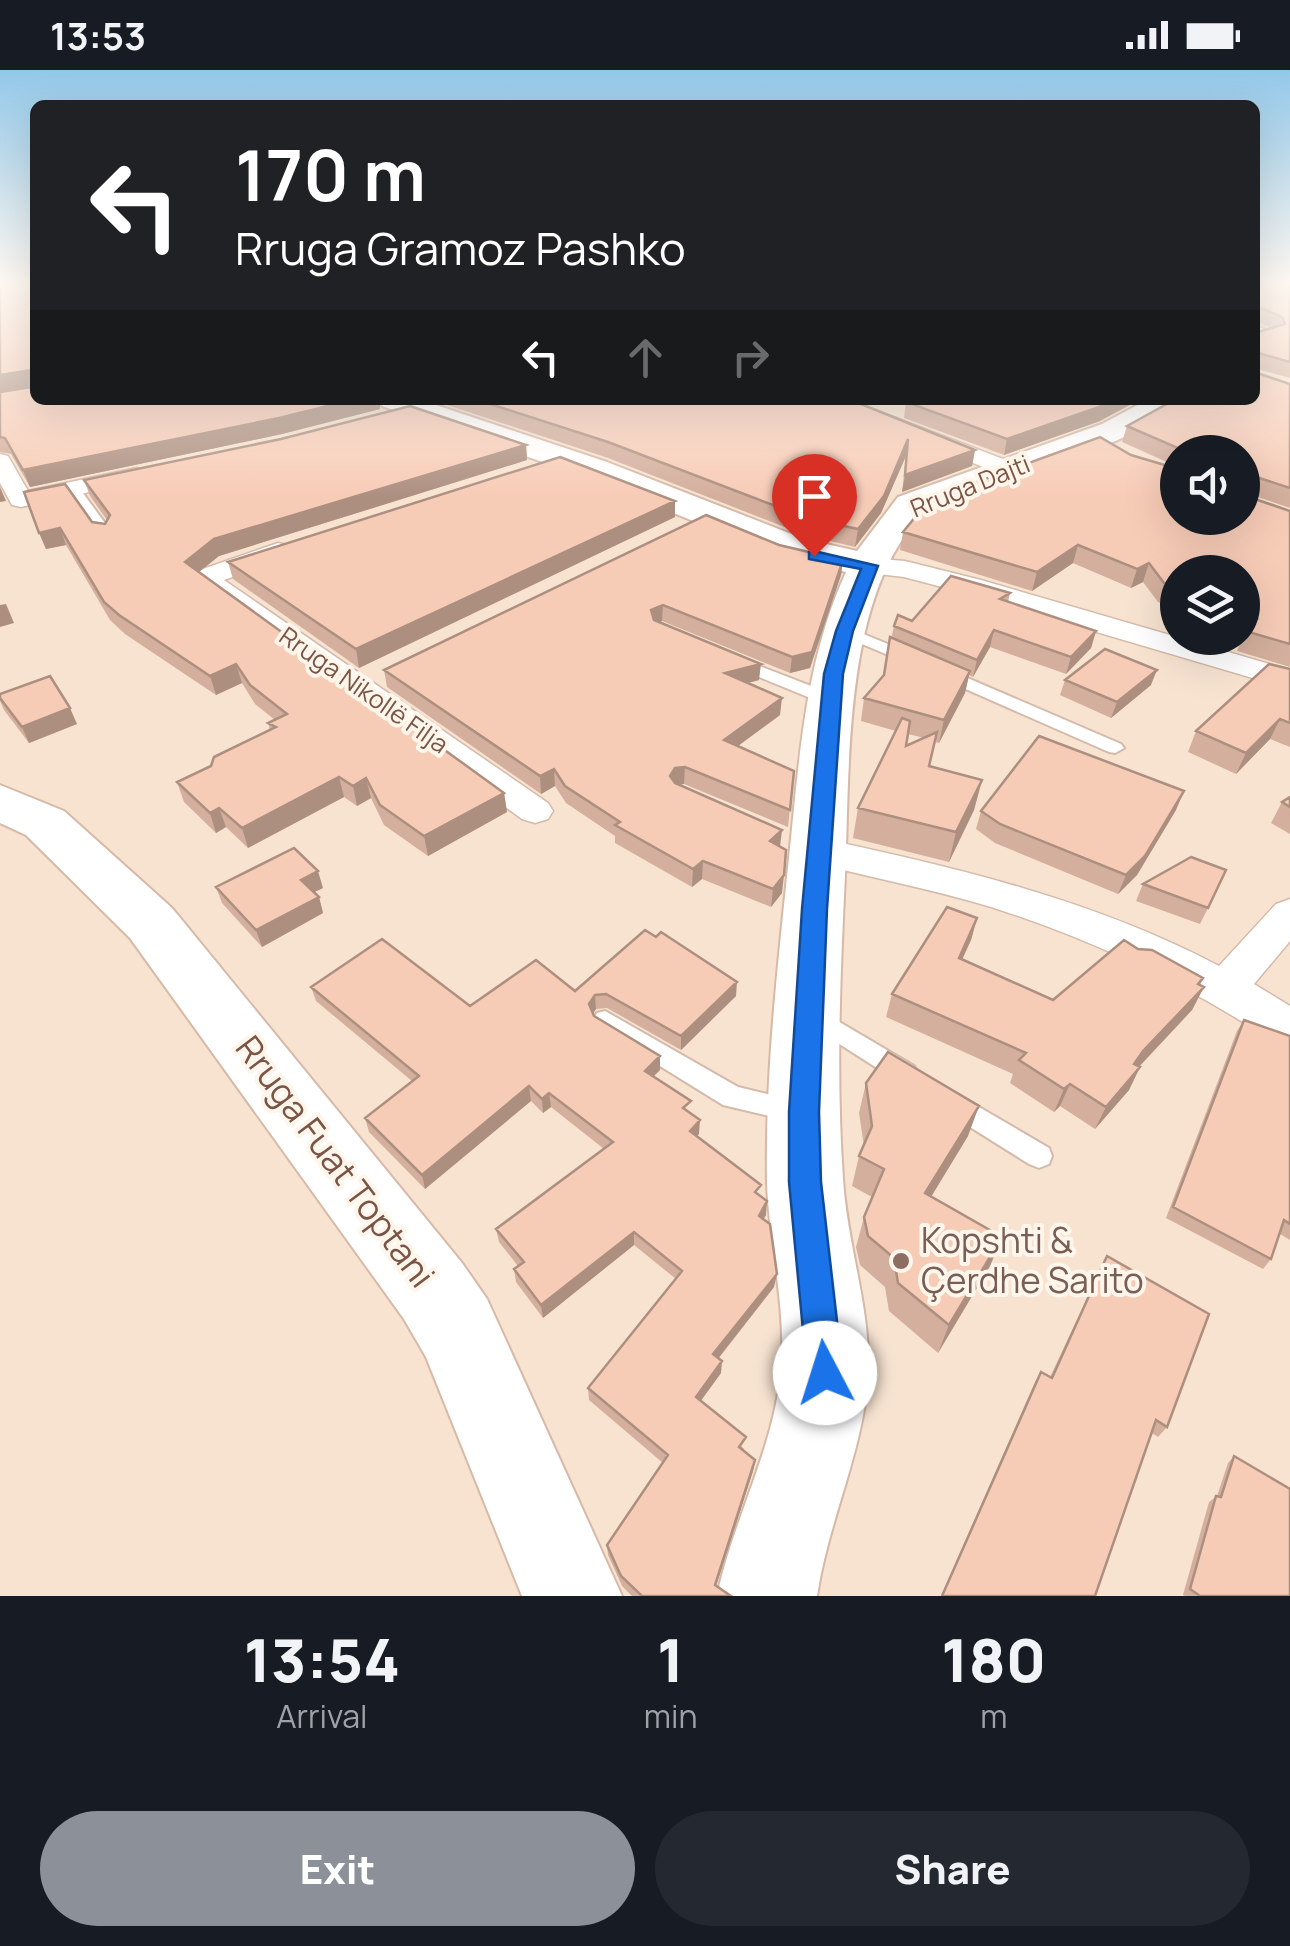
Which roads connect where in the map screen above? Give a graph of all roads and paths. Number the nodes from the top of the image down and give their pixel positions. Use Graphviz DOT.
graph roads {
  1 [pos="844,405"];
  2 [pos="1156,405"];
  3 [pos="901,408"];
  4 [pos="397,410"];
  5 [pos="871,416"];
  6 [pos="566,459"];
  7 [pos="0,461"];
  8 [pos="1008,469"];
  9 [pos="162,470"];
  10 [pos="521,476"];
  11 [pos="73,488"];
  12 [pos="708,515"];
  13 [pos="673,532"];
  14 [pos="106,534"];
  15 [pos="307,542"];
  16 [pos="870,566"];
  17 [pos="844,631"];
  18 [pos="715,652"];
  19 [pos="394,667"];
  20 [pos="1290,680"];
  21 [pos="359,684"];
  22 [pos="831,700"];
  23 [pos="1114,748"];
  24 [pos="0,802"];
  25 [pos="535,811"];
  26 [pos="810,848"];
  27 [pos="1290,914"];
  28 [pos="1225,988"];
  29 [pos="809,1013"];
  30 [pos="605,1020"];
  31 [pos="1290,1030"];
  32 [pos="804,1112"];
  33 [pos="1038,1156"];
  34 [pos="572,1596"];
  35 [pos="767,1596"];
  1 -- 5 [label="street"];
  2 -- 8 [label="street, Rruga Dajti"];
  3 -- 5 [label="street"];
  4 -- 6 [label="street"];
  5 -- 8 [label="street"];
  6 -- 10 [label="street"];
  6 -- 12 [label="street"];
  7 -- 11 [label="street"];
  8 -- 16 [label="street, Rruga Dajti"];
  9 -- 11 [label="street"];
  11 -- 14 [label="lane"];
  12 -- 13 [label="street"];
  12 -- 16 [label="street"];
  15 -- 21 [label="street, Rruga Nikollë Filja"];
  16 -- 17 [label="street, Rruga Dajti"];
  16 -- 20 [label="street"];
  17 -- 22 [label="street, Rruga Dajti"];
  17 -- 23 [label="lane"];
  18 -- 22 [label="lane"];
  19 -- 21 [label="street"];
  21 -- 25 [label="street, Rruga Nikollë Filja"];
  22 -- 26 [label="street, Rruga Dajti"];
  24 -- 34 [label="street, Rruga Fuat Toptani"];
  26 -- 28 [label="street"];
  26 -- 29 [label="street, Rruga Dajti"];
  27 -- 28 [label="street"];
  28 -- 31 [label="street"];
  29 -- 32 [label="street, Rruga Dajti"];
  29 -- 33 [label="lane"];
  30 -- 32 [label="lane"];
  32 -- 35 [label="street, Rruga Dajti"];
}
